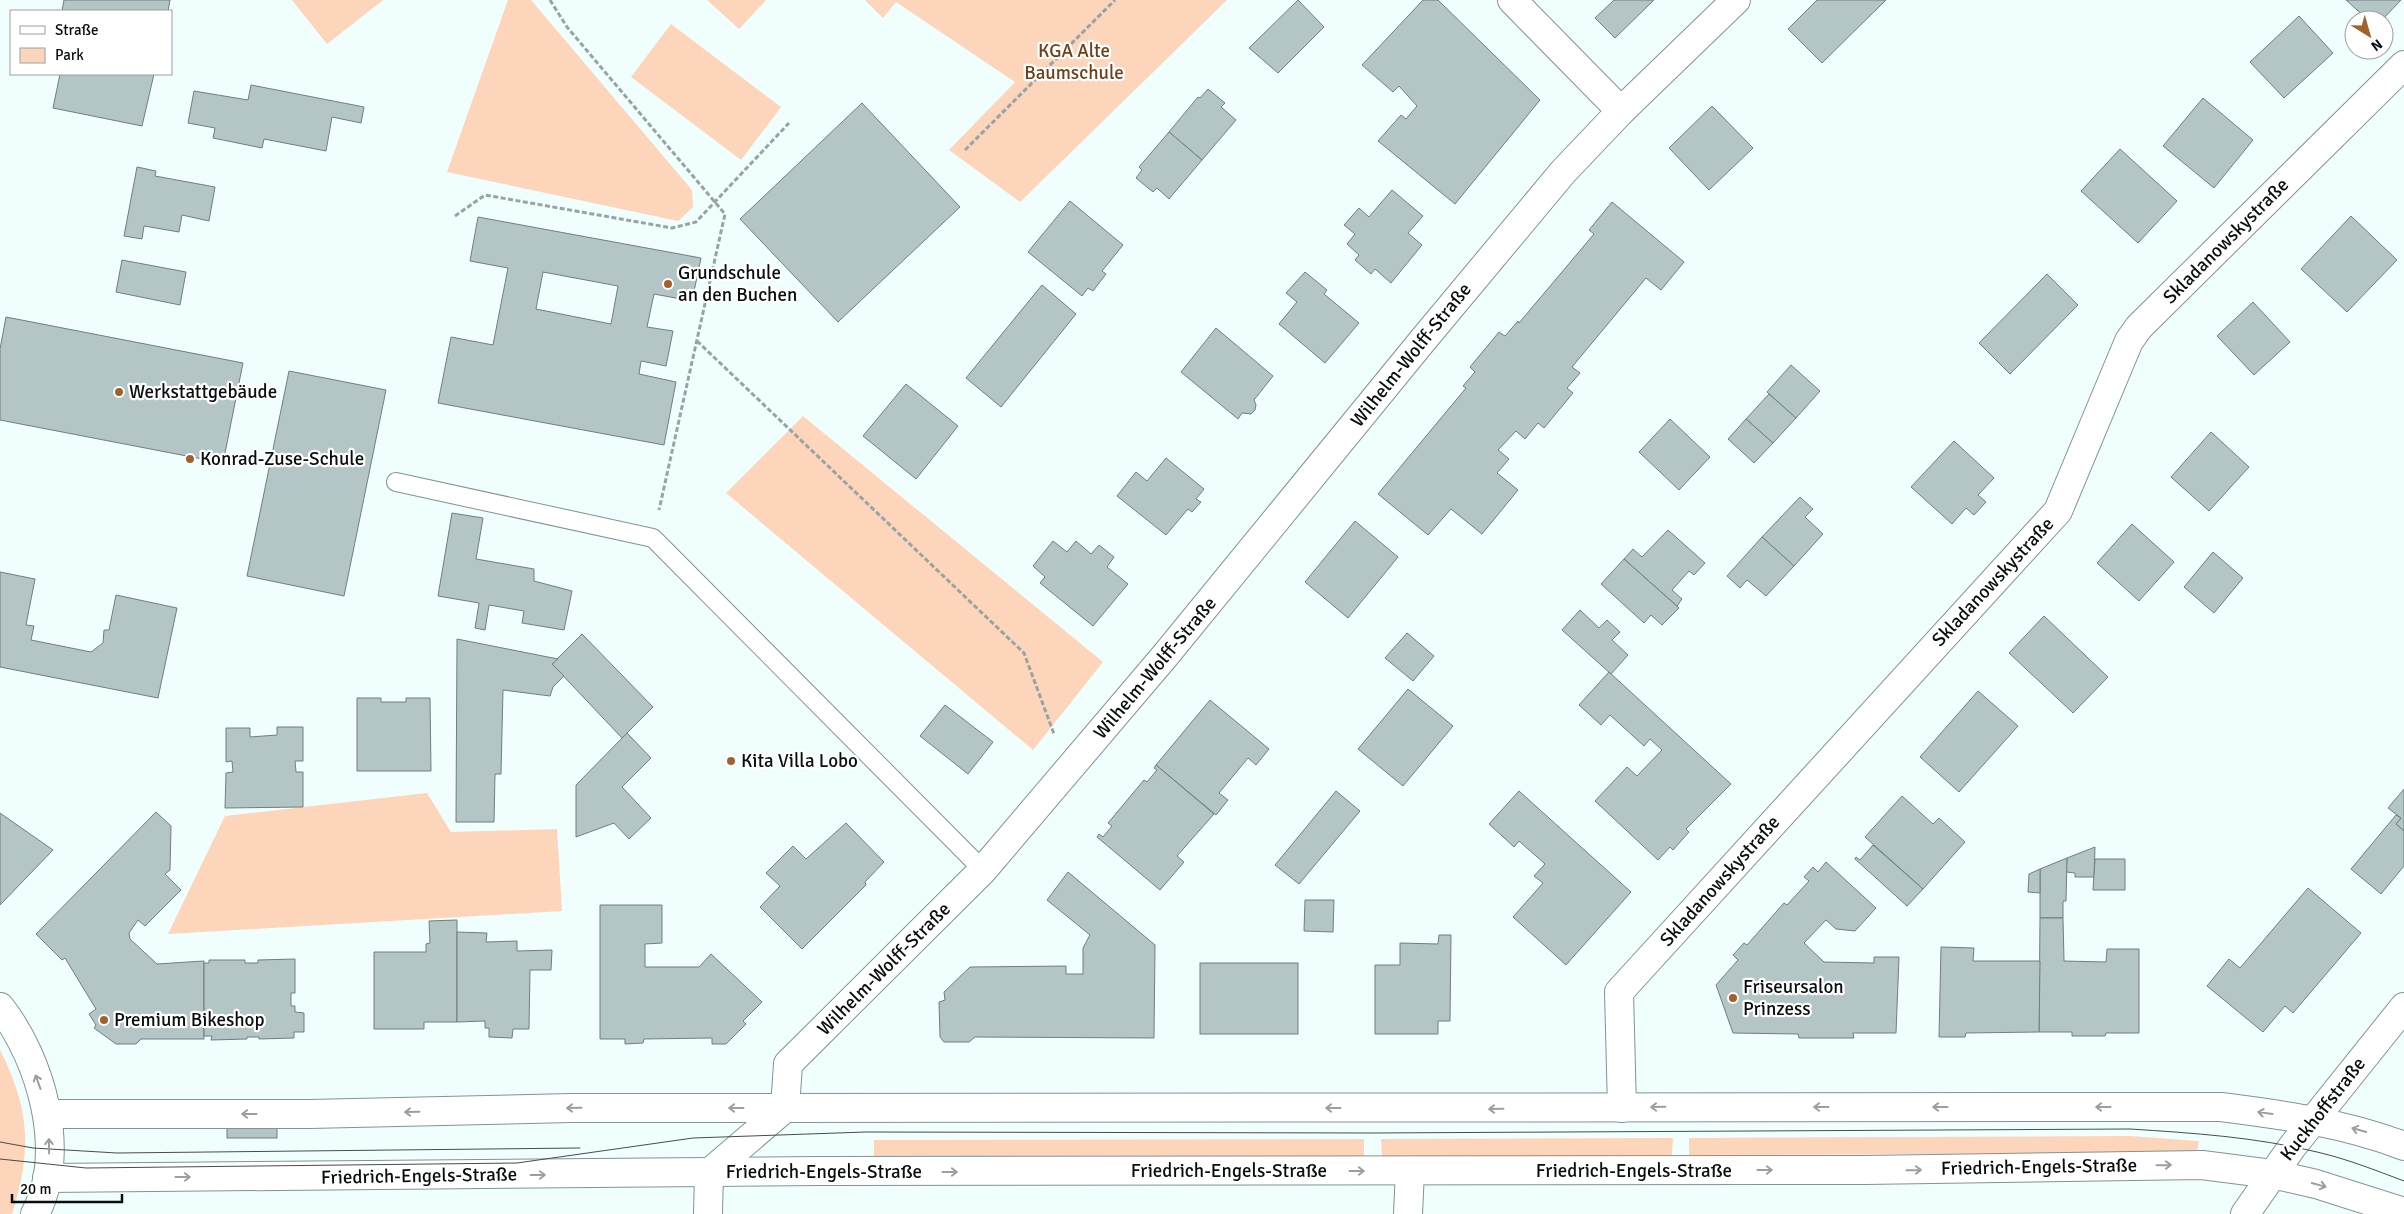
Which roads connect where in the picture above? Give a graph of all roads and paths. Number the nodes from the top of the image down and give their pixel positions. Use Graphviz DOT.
graph roads {
  1 [pos="550,0"];
  2 [pos="1115,0"];
  3 [pos="1512,0"];
  4 [pos="1736,0"];
  5 [pos="2404,65"];
  6 [pos="1621,112"];
  7 [pos="789,123"];
  8 [pos="965,150"];
  9 [pos="715,202"];
  10 [pos="455,216"];
  11 [pos="696,341"];
  12 [pos="396,482"];
  13 [pos="653,538"];
  14 [pos="1054,734"];
  15 [pos="983,870"];
  16 [pos="0,1007"];
  17 [pos="2404,1008"];
  18 [pos="785,1108"];
  19 [pos="1622,1108"];
  20 [pos="48,1114"];
  21 [pos="2313,1119"];
  22 [pos="2404,1146"];
  23 [pos="1410,1171"];
  24 [pos="708,1173"];
  25 [pos="2272,1174"];
  26 [pos="47,1178"];
  27 [pos="2404,1212"];
  28 [pos="34,1214"];
  29 [pos="708,1214"];
  30 [pos="1408,1214"];
  31 [pos="2246,1214"];
  1 -- 9 [label="path"];
  2 -- 8 [label="path"];
  3 -- 6 [label="main road"];
  4 -- 6 [label="main road, Wilhelm-Wolff-Straße"];
  5 -- 19 [label="main road, Skladanowskystraße"];
  6 -- 15 [label="main road, Wilhelm-Wolff-Straße"];
  7 -- 9 [label="path"];
  9 -- 10 [label="path"];
  9 -- 11 [label="path"];
  11 -- 13 [label="path"];
  11 -- 14 [label="path"];
  12 -- 13 [label="lane"];
  13 -- 15 [label="lane"];
  15 -- 18 [label="main road, Wilhelm-Wolff-Straße"];
  20 -- 16 [label="main road, one-way"];
  17 -- 21 [label="main road, Kuckhoffstraße"];
  19 -- 18 [label="main road, one-way"];
  18 -- 20 [label="main road, one-way"];
  18 -- 24 [label="main road"];
  21 -- 19 [label="main road, one-way"];
  26 -- 20 [label="main road, one-way"];
  22 -- 21 [label="main road, one-way"];
  21 -- 25 [label="main road, Kuckhoffstraße"];
  24 -- 23 [label="main road, Friedrich-Engels-Straße, one-way"];
  23 -- 25 [label="main road, Friedrich-Engels-Straße, one-way"];
  23 -- 30 [label="main road"];
  26 -- 24 [label="main road, Friedrich-Engels-Straße, one-way"];
  24 -- 29 [label="main road"];
  25 -- 27 [label="main road, Friedrich-Engels-Straße, one-way"];
  25 -- 31 [label="main road, Kuckhoffstraße"];
  26 -- 28 [label="main road"];
}
